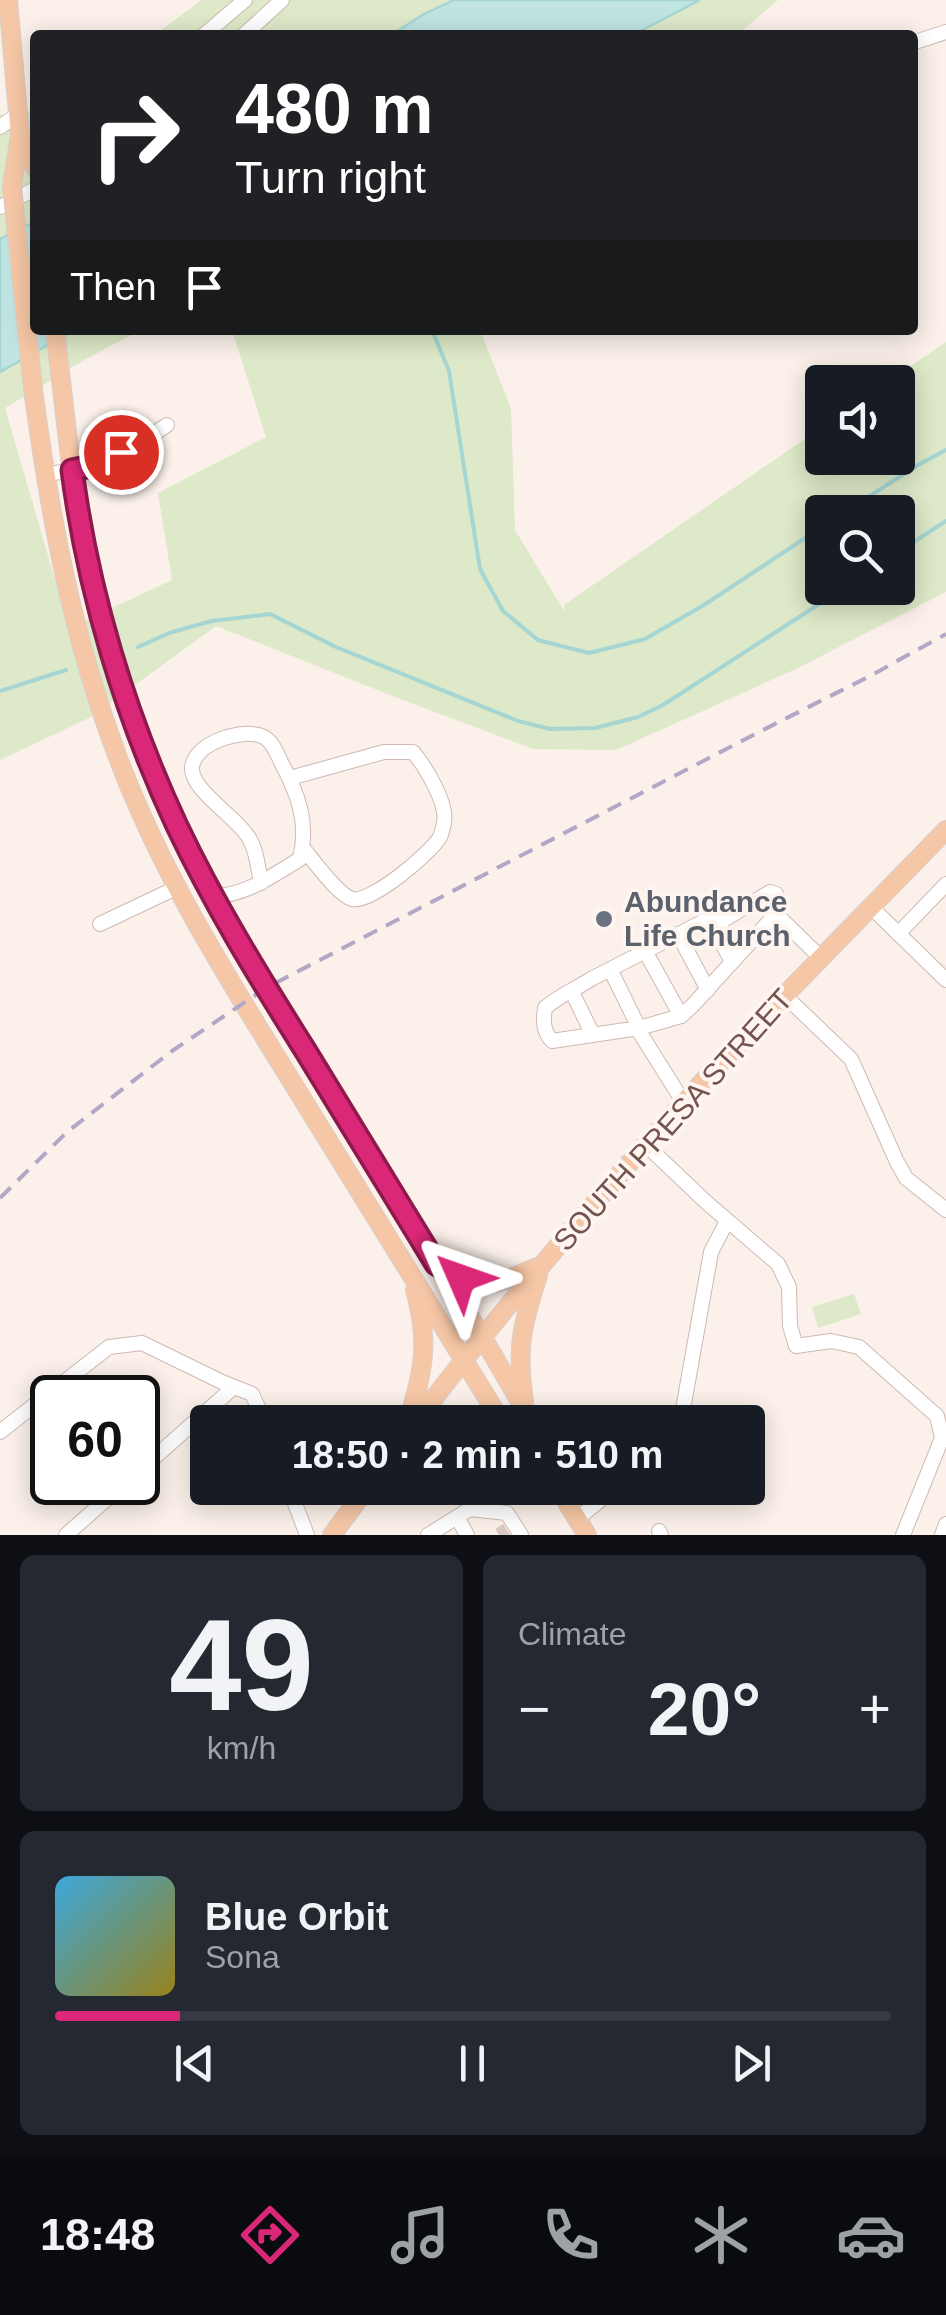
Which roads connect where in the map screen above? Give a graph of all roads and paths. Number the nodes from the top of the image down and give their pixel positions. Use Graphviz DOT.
graph roads {
  1 [pos="8,0"];
  2 [pos="245,0"];
  3 [pos="254,0"];
  4 [pos="282,0"];
  5 [pos="266,15"];
  6 [pos="210,30"];
  7 [pos="250,30"];
  8 [pos="946,32"];
  9 [pos="918,42"];
  10 [pos="18,114"];
  11 [pos="0,127"];
  12 [pos="20,136"];
  13 [pos="30,157"];
  14 [pos="30,192"];
  15 [pos="0,207"];
  16 [pos="56,335"];
  17 [pos="167,425"];
  18 [pos="72,470"];
  19 [pos="44,475"];
  20 [pos="290,778"];
  21 [pos="946,830"];
  22 [pos="303,848"];
  23 [pos="261,883"];
  24 [pos="946,884"];
  25 [pos="178,887"];
  26 [pos="213,896"];
  27 [pos="870,907"];
  28 [pos="189,908"];
  29 [pos="776,914"];
  30 [pos="709,918"];
  31 [pos="100,924"];
  32 [pos="678,934"];
  33 [pos="898,934"];
  34 [pos="645,952"];
  35 [pos="820,957"];
  36 [pos="732,962"];
  37 [pos="610,970"];
  38 [pos="946,980"];
  39 [pos="708,990"];
  40 [pos="572,992"];
  41 [pos="784,996"];
  42 [pos="681,1016"];
  43 [pos="639,1028"];
  44 [pos="592,1035"];
  45 [pos="684,1103"];
  46 [pos="646,1145"];
  47 [pos="946,1210"];
  48 [pos="727,1221"];
  49 [pos="436,1264"];
  50 [pos="542,1265"];
  51 [pos="409,1270"];
  52 [pos="483,1338"];
  53 [pos="465,1360"];
  54 [pos="234,1387"];
  55 [pos="257,1405"];
  56 [pos="415,1405"];
  57 [pos="426,1405"];
  58 [pos="492,1405"];
  59 [pos="522,1405"];
  60 [pos="526,1405"];
  61 [pos="684,1405"];
  62 [pos="0,1432"];
  63 [pos="160,1453"];
  64 [pos="100,1505"];
  65 [pos="296,1505"];
  66 [pos="354,1505"];
  67 [pos="568,1505"];
  68 [pos="601,1505"];
  69 [pos="456,1517"];
  70 [pos="946,1524"];
  71 [pos="582,1527"];
  72 [pos="515,1530"];
  73 [pos="66,1535"];
  74 [pos="306,1535"];
  75 [pos="332,1535"];
  76 [pos="428,1535"];
  77 [pos="467,1535"];
  78 [pos="903,1535"];
  79 [pos="942,1535"];
  1 -- 10 [label="main road"];
  2 -- 6 [label="street"];
  3 -- 5 [label="street"];
  4 -- 5 [label="street"];
  5 -- 7 [label="street"];
  8 -- 9 [label="street"];
  10 -- 11 [label="street"];
  10 -- 12 [label="main road"];
  12 -- 13 [label="main road"];
  12 -- 19 [label="main road, bridge"];
  14 -- 15 [label="street"];
  16 -- 18 [label="main road"];
  17 -- 18 [label="street"];
  18 -- 19 [label="street"];
  18 -- 26 [label="main road"];
  19 -- 25 [label="main road"];
  20 -- 22 [label="street"];
  20 -- 22 [label="street"];
  20 -- 23 [label="street"];
  21 -- 27 [label="main road, SOUTH PRESA STREET"];
  22 -- 23 [label="street"];
  23 -- 26 [label="street"];
  24 -- 33 [label="street"];
  25 -- 28 [label="main road"];
  25 -- 31 [label="street"];
  26 -- 28 [label="main road"];
  26 -- 49 [label="main road"];
  27 -- 33 [label="street"];
  27 -- 35 [label="main road, SOUTH PRESA STREET"];
  28 -- 51 [label="main road"];
  29 -- 30 [label="street"];
  29 -- 35 [label="street"];
  29 -- 36 [label="street"];
  30 -- 32 [label="street"];
  30 -- 36 [label="street"];
  32 -- 34 [label="street"];
  32 -- 39 [label="street"];
  33 -- 38 [label="street"];
  34 -- 37 [label="street"];
  34 -- 42 [label="street"];
  35 -- 41 [label="main road, SOUTH PRESA STREET"];
  36 -- 39 [label="street"];
  37 -- 40 [label="street"];
  37 -- 43 [label="street"];
  39 -- 42 [label="street"];
  40 -- 44 [label="street"];
  40 -- 44 [label="street"];
  41 -- 45 [label="main road, SOUTH PRESA STREET"];
  41 -- 47 [label="street"];
  42 -- 43 [label="street"];
  43 -- 44 [label="street"];
  43 -- 45 [label="street"];
  45 -- 46 [label="main road, SOUTH PRESA STREET"];
  46 -- 48 [label="street"];
  46 -- 50 [label="main road, SOUTH PRESA STREET"];
  48 -- 61 [label="street"];
  48 -- 78 [label="street"];
  49 -- 50 [label="main road"];
  49 -- 52 [label="main road"];
  50 -- 52 [label="main road, SOUTH PRESA STREET"];
  50 -- 60 [label="main road"];
  51 -- 53 [label="main road"];
  51 -- 56 [label="main road"];
  52 -- 53 [label="main road, SOUTH PRESA STREET"];
  52 -- 59 [label="main road"];
  53 -- 57 [label="main road, SOUTH PRESA STREET"];
  53 -- 58 [label="main road"];
  54 -- 55 [label="street"];
  54 -- 62 [label="street"];
  54 -- 63 [label="street"];
  64 -- 73 [label="street"];
  65 -- 74 [label="street"];
  66 -- 75 [label="main road"];
  67 -- 71 [label="main road"];
  68 -- 71 [label="street"];
  69 -- 72 [label="street"];
  69 -- 76 [label="street"];
  69 -- 77 [label="street"];
  70 -- 79 [label="street"];
}
